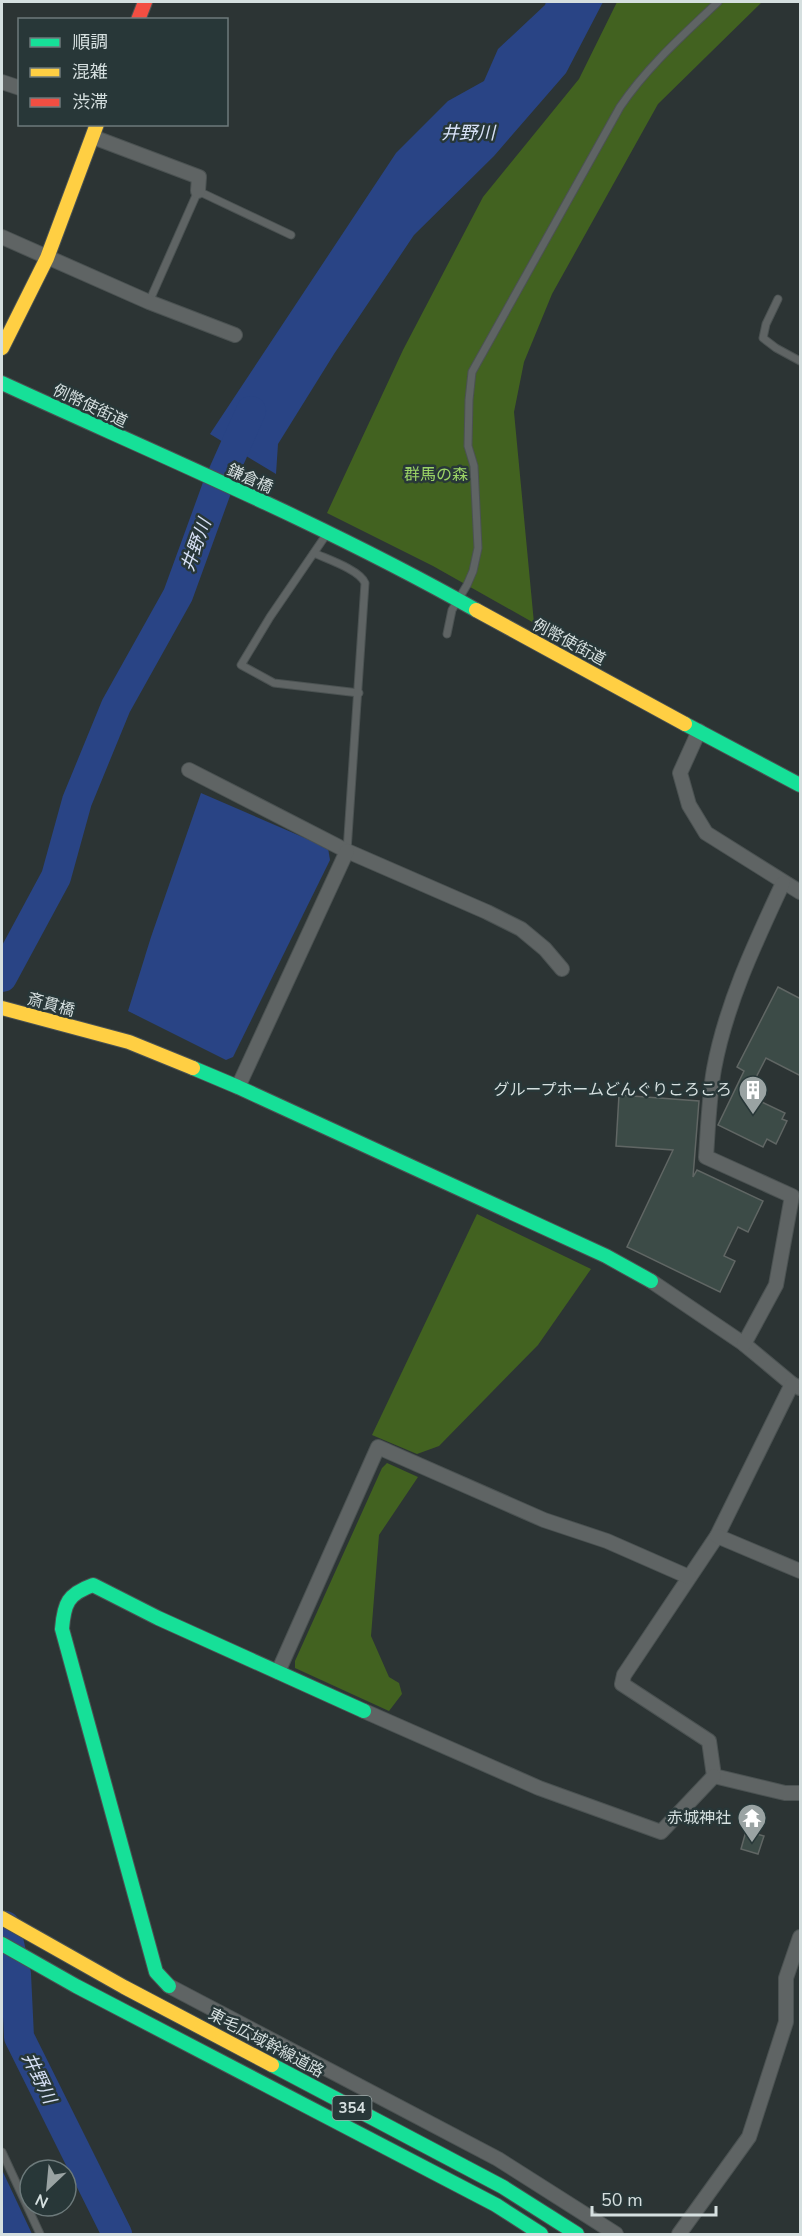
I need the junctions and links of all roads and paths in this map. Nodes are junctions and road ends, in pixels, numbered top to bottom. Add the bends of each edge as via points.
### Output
1 (145, 2) edge
2 (718, 2) edge
3 (139, 18) edge
4 (2, 82) edge
5 (18, 87) edge
6 (95, 131) edge
7 (198, 191) junction
8 (291, 236) dead end
9 (2, 237) edge
10 (47, 258) junction
11 (777, 299) dead end
12 (149, 302) junction
13 (235, 335) dead end
14 (2, 348) edge
15 (801, 362) edge
16 (2, 383) edge
17 (165, 459) joint
18 (324, 534) junction
19 (314, 553) junction
20 (458, 600) junction
21 (447, 634) dead end
22 (359, 693) junction
23 (699, 731) junction
24 (189, 770) dead end
25 (801, 785) edge
26 (347, 851) junction
27 (783, 883) junction
28 (801, 892) edge
29 (562, 969) dead end
30 (2, 1008) edge
31 (238, 1087) junction
32 (651, 1281) joint
33 (744, 1344) junction
34 (796, 1386) edge
35 (717, 1536) junction
36 (801, 1571) edge
37 (689, 1577) junction
38 (278, 1672) junction
39 (363, 1711) joint
40 (714, 1776) junction
41 (801, 1793) edge
42 (2, 1918) edge
43 (800, 1941) edge
44 (2, 1944) edge
45 (170, 1986) joint
46 (2, 2152) edge
47 (40, 2235) edge
48 (541, 2235) edge
49 (577, 2235) edge
50 (616, 2235) edge
51 (679, 2235) edge

1 - 3 main road
2 - 20 lane via 641,77 620,107 472,372 468,446 474,466 478,548 470,578
4 - 5 street
6 - 7 street via 199,177
6 - 10 main road
7 - 8 lane
7 - 12 lane
9 - 10 street
10 - 12 street
10 - 14 main road
11 - 15 lane via 763,338
12 - 13 street
16 - 17 main road, 例幣使街道
17 - 18 main road, 鎌倉橋
18 - 19 lane
18 - 20 main road, 例幣使街道 via 410,573
19 - 22 lane via 363,577 365,583
19 - 22 lane via 241,665 274,683
20 - 21 lane
20 - 23 main road, 例幣使街道
22 - 26 lane
23 - 25 main road, 例幣使街道
23 - 27 street via 680,773 689,805 706,833
24 - 26 street
26 - 29 street via 522,929
26 - 31 street
27 - 28 street
27 - 33 street via 731,1005 714,1069 706,1157 792,1196 776,1285
30 - 31 main road, 斎貫橋 via 129,1042
31 - 32 main road, 斎貫橋 via 596,1251
32 - 33 street
33 - 34 street
34 - 35 street
35 - 36 street
35 - 37 street
37 - 38 street via 606,1541 544,1520 378,1447
37 - 40 street via 624,1674 622,1684 709,1741
38 - 39 main road
38 - 45 main road via 93,1585 68,1598 64,1608 62,1629 156,1972
39 - 40 street via 539,1788 662,1832
40 - 41 street via 785,1793
42 - 49 main road, 東毛広域幹線道路 / 354 via 503,2187
43 - 51 street via 786,1978 786,2022 749,2137
44 - 48 main road, 354 via 496,2205
45 - 50 street via 498,2159
46 - 47 lane

